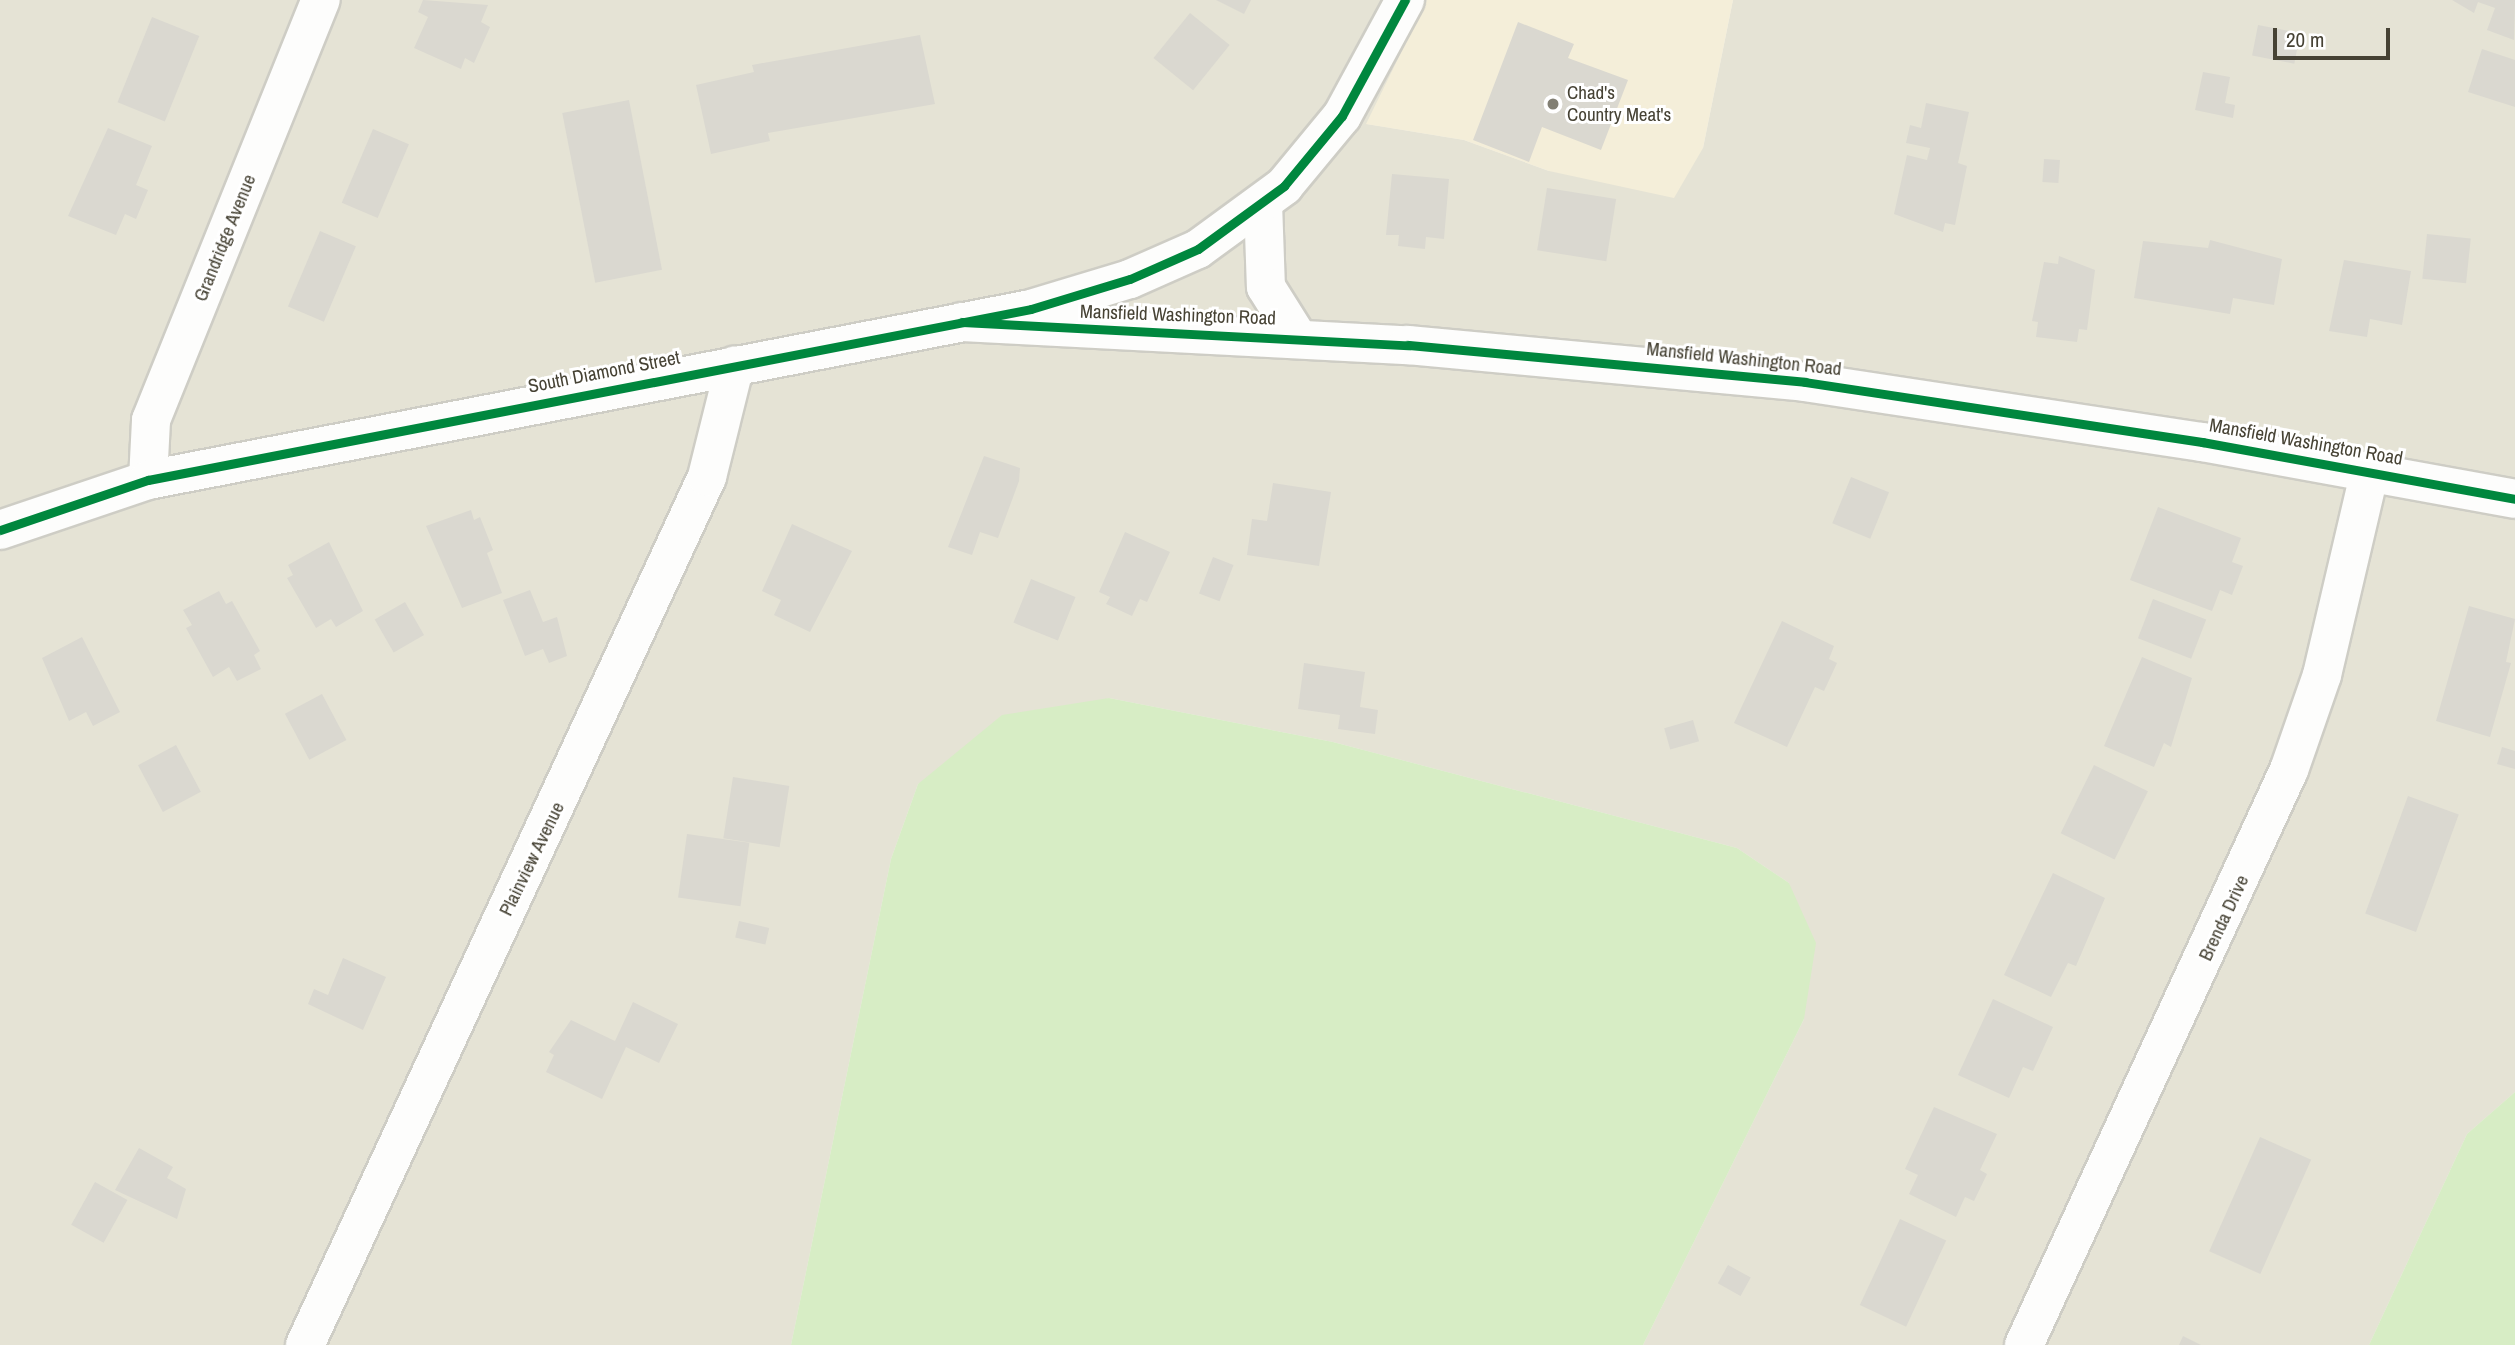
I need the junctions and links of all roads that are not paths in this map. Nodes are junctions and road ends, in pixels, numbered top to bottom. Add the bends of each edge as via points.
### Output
1 (321, 0) edge
2 (1405, 0) edge
3 (1263, 203) junction
4 (962, 322) junction
5 (1298, 338) junction
6 (735, 365) junction
7 (2370, 471) junction
8 (148, 480) junction
9 (2515, 499) edge
10 (0, 530) edge
11 (305, 1345) edge
12 (2024, 1345) edge

1 - 8 street, Grandridge Avenue via 151,420
2 - 3 street, South Diamond Street via 1342,116
3 - 4 street, South Diamond Street via 1211,240 1090,292
3 - 5 street via 1266,287
4 - 5 street, Mansfield Washington Road
4 - 6 street, South Diamond Street
5 - 7 street, Mansfield Washington Road via 1805,382
6 - 8 street, South Diamond Street
6 - 11 street, Plainview Avenue via 708,477
7 - 9 street, Mansfield Washington Road
7 - 12 street, Brenda Drive via 2322,676 2289,770
8 - 10 street, South Diamond Street

